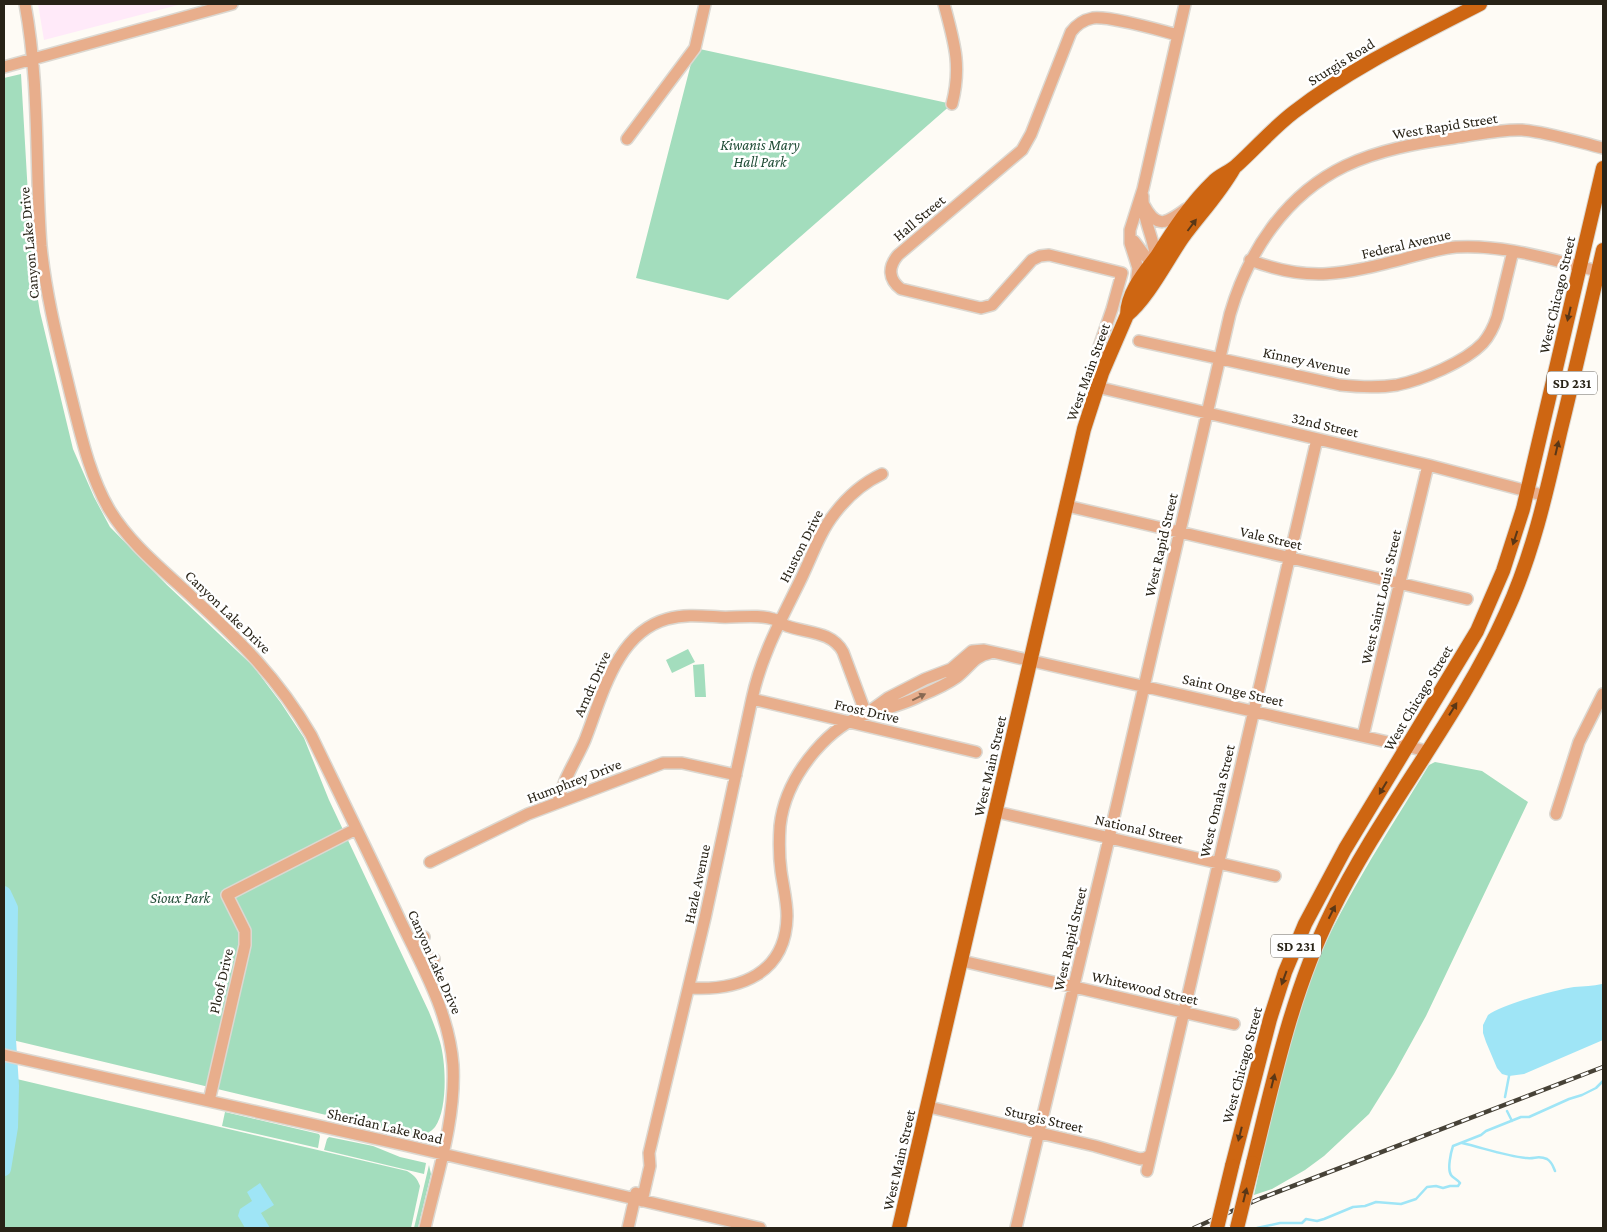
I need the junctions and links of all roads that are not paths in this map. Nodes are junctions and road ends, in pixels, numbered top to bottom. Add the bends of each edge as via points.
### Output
1 (25, 4) edge
2 (232, 4) edge
3 (705, 4) edge
4 (944, 4) edge
5 (1185, 4) edge
6 (1480, 4) edge
7 (1178, 35) junction
8 (33, 60) junction
9 (4, 67) edge
10 (952, 104) dead end
11 (627, 139) dead end
12 (1603, 148) edge
13 (1234, 168) junction
14 (1603, 168) edge
15 (1143, 190) junction
16 (1143, 202) junction
17 (1193, 203) junction
18 (1595, 204) junction
19 (1130, 230) junction
20 (1603, 250) edge
21 (1513, 251) junction
22 (1172, 253) junction
23 (1156, 257) junction
24 (1250, 260) junction
25 (1580, 267) junction
26 (1598, 271) junction
27 (1133, 293) junction
28 (1112, 309) junction
29 (1130, 312) junction
30 (1139, 341) dead end
31 (1581, 344) junction
32 (1108, 357) junction
33 (1220, 358) junction
34 (1097, 387) junction
35 (1207, 413) junction
36 (1546, 413) junction
37 (1317, 439) junction
38 (1428, 465) junction
39 (882, 474) dead end
40 (1528, 491) junction
41 (1546, 496) junction
42 (1068, 506) junction
43 (1179, 532) junction
44 (1289, 557) junction
45 (1523, 571) junction
46 (1399, 583) junction
47 (1467, 599) dead end
48 (780, 622) junction
49 (1481, 624) junction
50 (1032, 660) junction
51 (1144, 685) junction
52 (1603, 694) edge
53 (752, 699) junction
54 (1254, 710) junction
55 (866, 714) junction
56 (850, 722) junction
57 (1363, 736) junction
58 (1408, 746) junction
59 (1427, 751) junction
60 (976, 752) dead end
61 (736, 775) junction
62 (558, 802) junction
63 (997, 812) junction
64 (1556, 814) dead end
65 (356, 829) junction
66 (1109, 838) junction
67 (430, 862) dead end
68 (1218, 863) junction
69 (1358, 864) junction
70 (1276, 876) dead end
71 (424, 937) dead end
72 (411, 942) junction
73 (434, 959) dead end
74 (962, 961) junction
75 (422, 964) junction
76 (1074, 987) junction
77 (689, 988) junction
78 (1183, 1012) junction
79 (1234, 1024) dead end
80 (4, 1055) edge
81 (209, 1102) junction
82 (928, 1107) junction
83 (1038, 1133) junction
84 (442, 1154) junction
85 (1151, 1154) junction
86 (1147, 1171) dead end
87 (638, 1200) junction
88 (425, 1228) edge
89 (628, 1228) edge
90 (760, 1228) edge
91 (900, 1228) edge
92 (1016, 1228) edge
93 (1217, 1228) edge
94 (1237, 1228) edge

1 - 8 street, Canyon Lake Drive
2 - 8 street
3 - 11 street via 695,48
4 - 10 street via 958,65
5 - 7 street, West Main Street
6 - 13 main road, Sturgis Road via 1378,56 1332,85 1273,129
7 - 15 street, West Main Street
7 - 28 street, Hall Street via 1100,18 1085,20 1076,26 1067,40 1022,150 898,255 891,266 891,277 901,289 985,308 996,301 1035,258 1049,255 1122,272
8 - 9 street
8 - 65 street, Canyon Lake Drive via 46,288 82,438 97,484 116,520 136,545 243,645 280,688 311,735
12 - 24 street, West Rapid Street via 1520,130 1420,143 1375,155 1338,170 1306,192 1276,222
13 - 17 main road, Sturgis Road via 1216,179
22 -> 13 main road, Sturgis Road via 1224,186
14 - 18 main road, West Chicago Street / SD 231
15 - 16 street, West Main Street
15 - 19 street, West Main Street
16 - 17 street via 1153,218 1163,222 1174,218
16 - 23 street, West Main Street via 1145,222
17 - 23 main road, Sturgis Road
18 - 25 main road, West Chicago Street / SD 231
18 - 26 main road via 1597,218 1589,256
19 - 23 street via 1140,251 1146,257
19 - 27 street, West Main Street via 1130,243 1138,268
20 - 26 main road, SD 231
21 - 24 street, Federal Avenue via 1477,246 1452,248 1330,275 1292,272
21 - 25 street, Federal Avenue
21 - 33 street, Kinney Avenue via 1489,336 1466,356 1423,377 1391,386 1351,386
22 - 23 street
22 - 29 main road, Sturgis Road
23 - 27 main road, Sturgis Road
23 - 29 street, West Main Street via 1155,267
24 - 33 street, West Rapid Street via 1234,299
25 - 26 street, Federal Avenue
25 - 31 main road via 1590,276 1582,313
25 -> 36 main road, West Chicago Street / SD 231
26 - 31 main road, SD 231
27 - 29 main road, West Main Street via 1127,305
28 - 29 street
28 - 32 street, Hall Street via 1098,351
29 - 32 main road, West Main Street
30 - 33 street, Kinney Avenue
41 -> 31 main road, SD 231
32 - 34 main road, West Main Street
33 - 35 street, West Rapid Street
34 - 35 street, 32nd Street
34 - 42 main road, West Main Street via 1084,429
35 - 37 street, 32nd Street
35 - 43 street, West Rapid Street
36 - 40 main road, West Chicago Street / SD 231
36 - 41 main road via 1545,446 1536,480 1538,488
37 - 38 street, 32nd Street
37 - 44 street, West Omaha Street
38 - 40 street, 32nd Street
38 - 46 street, West Saint Louis Street
39 - 48 street, Huston Drive via 860,486 833,514
40 - 41 street, 32nd Street
40 - 45 main road via 1536,502 1536,509
40 -> 49 main road, West Chicago Street / SD 231 via 1503,572
41 - 45 main road, SD 231
42 - 43 street, Vale Street
42 - 50 main road, West Main Street
43 - 44 street, Vale Street
43 - 51 street, West Rapid Street
44 - 46 street, Vale Street
44 - 54 street, West Omaha Street
59 -> 45 main road, SD 231 via 1489,647
46 - 47 street, Vale Street
46 - 57 street, West Saint Louis Street
48 - 53 street, Hazle Avenue via 761,664
48 - 55 street, Arndt Drive via 835,641 843,652
48 - 62 street, Arndt Drive via 763,617 683,616 660,621 642,632 616,664 582,747 566,776
49 - 58 main road, West Chicago Street / SD 231
49 - 59 main road via 1465,663 1428,727
50 - 51 street, Saint Onge Street
50 - 55 street, Saint Onge Street via 988,653 977,657 955,679 906,704
50 - 63 main road, West Main Street
51 - 54 street, Saint Onge Street
51 - 66 street, West Rapid Street
52 - 64 street via 1579,742
53 - 56 street, Frost Drive
53 - 61 street, Hazle Avenue
54 - 57 street, Saint Onge Street
54 - 68 street, West Omaha Street
55 - 56 street
56 - 60 street, Frost Drive
56 - 77 street via 815,751 795,781 786,802 779,850 786,925 774,960 761,973 740,982
57 - 58 street, Saint Onge Street
58 - 59 street, Saint Onge Street
58 - 69 main road via 1409,765 1373,826
58 -> 93 main road, West Chicago Street / SD 231, bridge via 1341,856 1305,924 1270,1019
59 - 69 main road, SD 231
61 - 62 street, Humphrey Drive via 682,762 667,762
61 - 77 street, Hazle Avenue
62 - 67 street, Humphrey Drive
63 - 66 street, National Street
63 - 74 main road, West Main Street
65 - 72 street, Canyon Lake Drive
65 - 81 street, Ploof Drive via 227,895 245,931 245,945
66 - 68 street, National Street
66 - 76 street, West Rapid Street
68 - 70 street, National Street
68 - 78 street, West Omaha Street
94 -> 69 main road, SD 231, bridge via 1302,980 1332,912
71 - 72 street
72 - 75 street, Canyon Lake Drive
73 - 75 street
74 - 76 street, Whitewood Street
74 - 82 main road, West Main Street
75 - 84 street, Canyon Lake Drive via 443,1014 452,1053 452,1098
76 - 78 street, Whitewood Street
76 - 83 street, West Rapid Street
77 - 87 street, Hazle Avenue via 649,1154 643,1164
78 - 79 street, Whitewood Street
78 - 85 street, West Omaha Street
80 - 81 street, Sheridan Lake Road
81 - 84 street, Sheridan Lake Road
82 - 83 street, Sturgis Street
82 - 91 main road, West Main Street
83 - 85 street, Sturgis Street via 1140,1159
83 - 92 street, West Rapid Street
84 - 87 street, Sheridan Lake Road
84 - 88 street, Canyon Lake Drive
85 - 86 street, West Omaha Street
87 - 89 street, Hazle Avenue
87 - 90 street, Sheridan Lake Road

